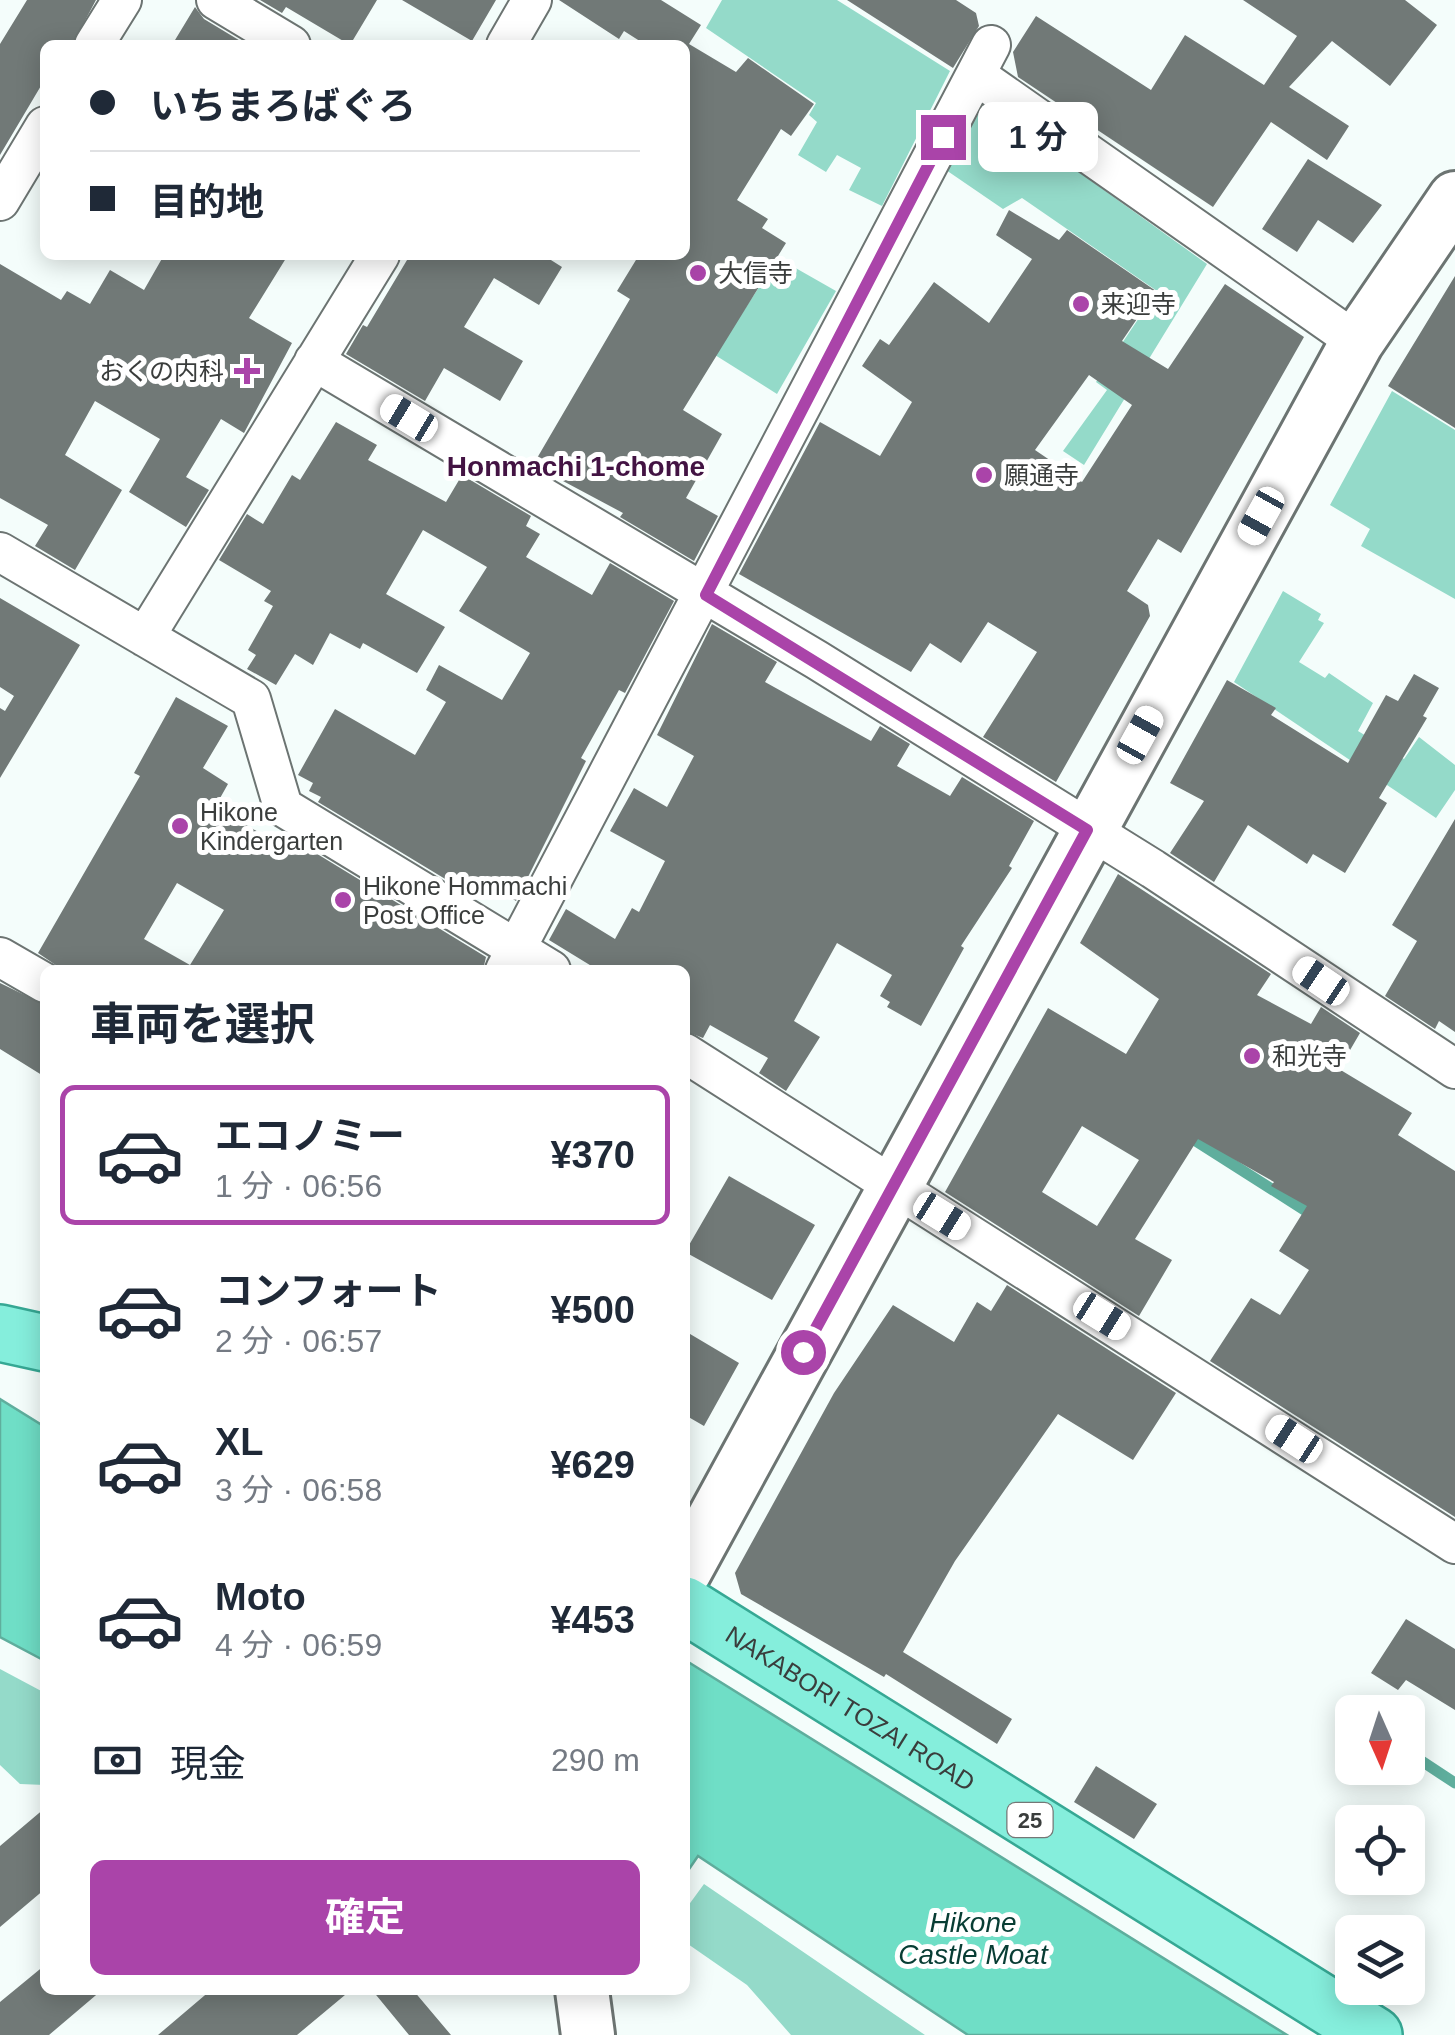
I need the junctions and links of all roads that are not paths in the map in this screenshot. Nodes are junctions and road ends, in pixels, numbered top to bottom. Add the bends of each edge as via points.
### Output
1 (122, 0) edge
2 (216, 0) edge
3 (532, 0) edge
4 (97, 40) edge
5 (283, 40) edge
6 (509, 40) edge
7 (40, 134) edge
8 (1455, 198) edge
9 (0, 201) edge
10 (377, 260) edge
11 (1357, 342) junction
12 (314, 362) junction
13 (0, 552) edge
14 (706, 595) junction
15 (145, 637) junction
16 (1087, 830) junction
17 (0, 957) edge
18 (511, 959) edge
19 (40, 980) edge
20 (690, 1056) edge
21 (1455, 1069) edge
22 (892, 1186) junction
23 (0, 1333) edge
24 (40, 1342) edge
25 (1455, 1544) edge
26 (690, 1562) edge
27 (690, 1608) edge
28 (583, 1995) edge
29 (588, 2035) edge
30 (1374, 2035) edge

1 - 4 street
2 - 5 street
3 - 6 street
7 - 9 street
8 - 11 street
10 - 12 street
11 - 14 street via 984,60
11 - 16 street
12 - 14 street
12 - 15 street
13 - 15 street
14 - 16 street
14 - 18 street
15 - 18 street via 251,699 282,807
16 - 21 street
16 - 22 street
17 - 19 street
20 - 22 street
22 - 25 street
22 - 26 street
23 - 24 main road
27 - 30 main road, NAKABORI TOZAI ROAD / 25
28 - 29 street

